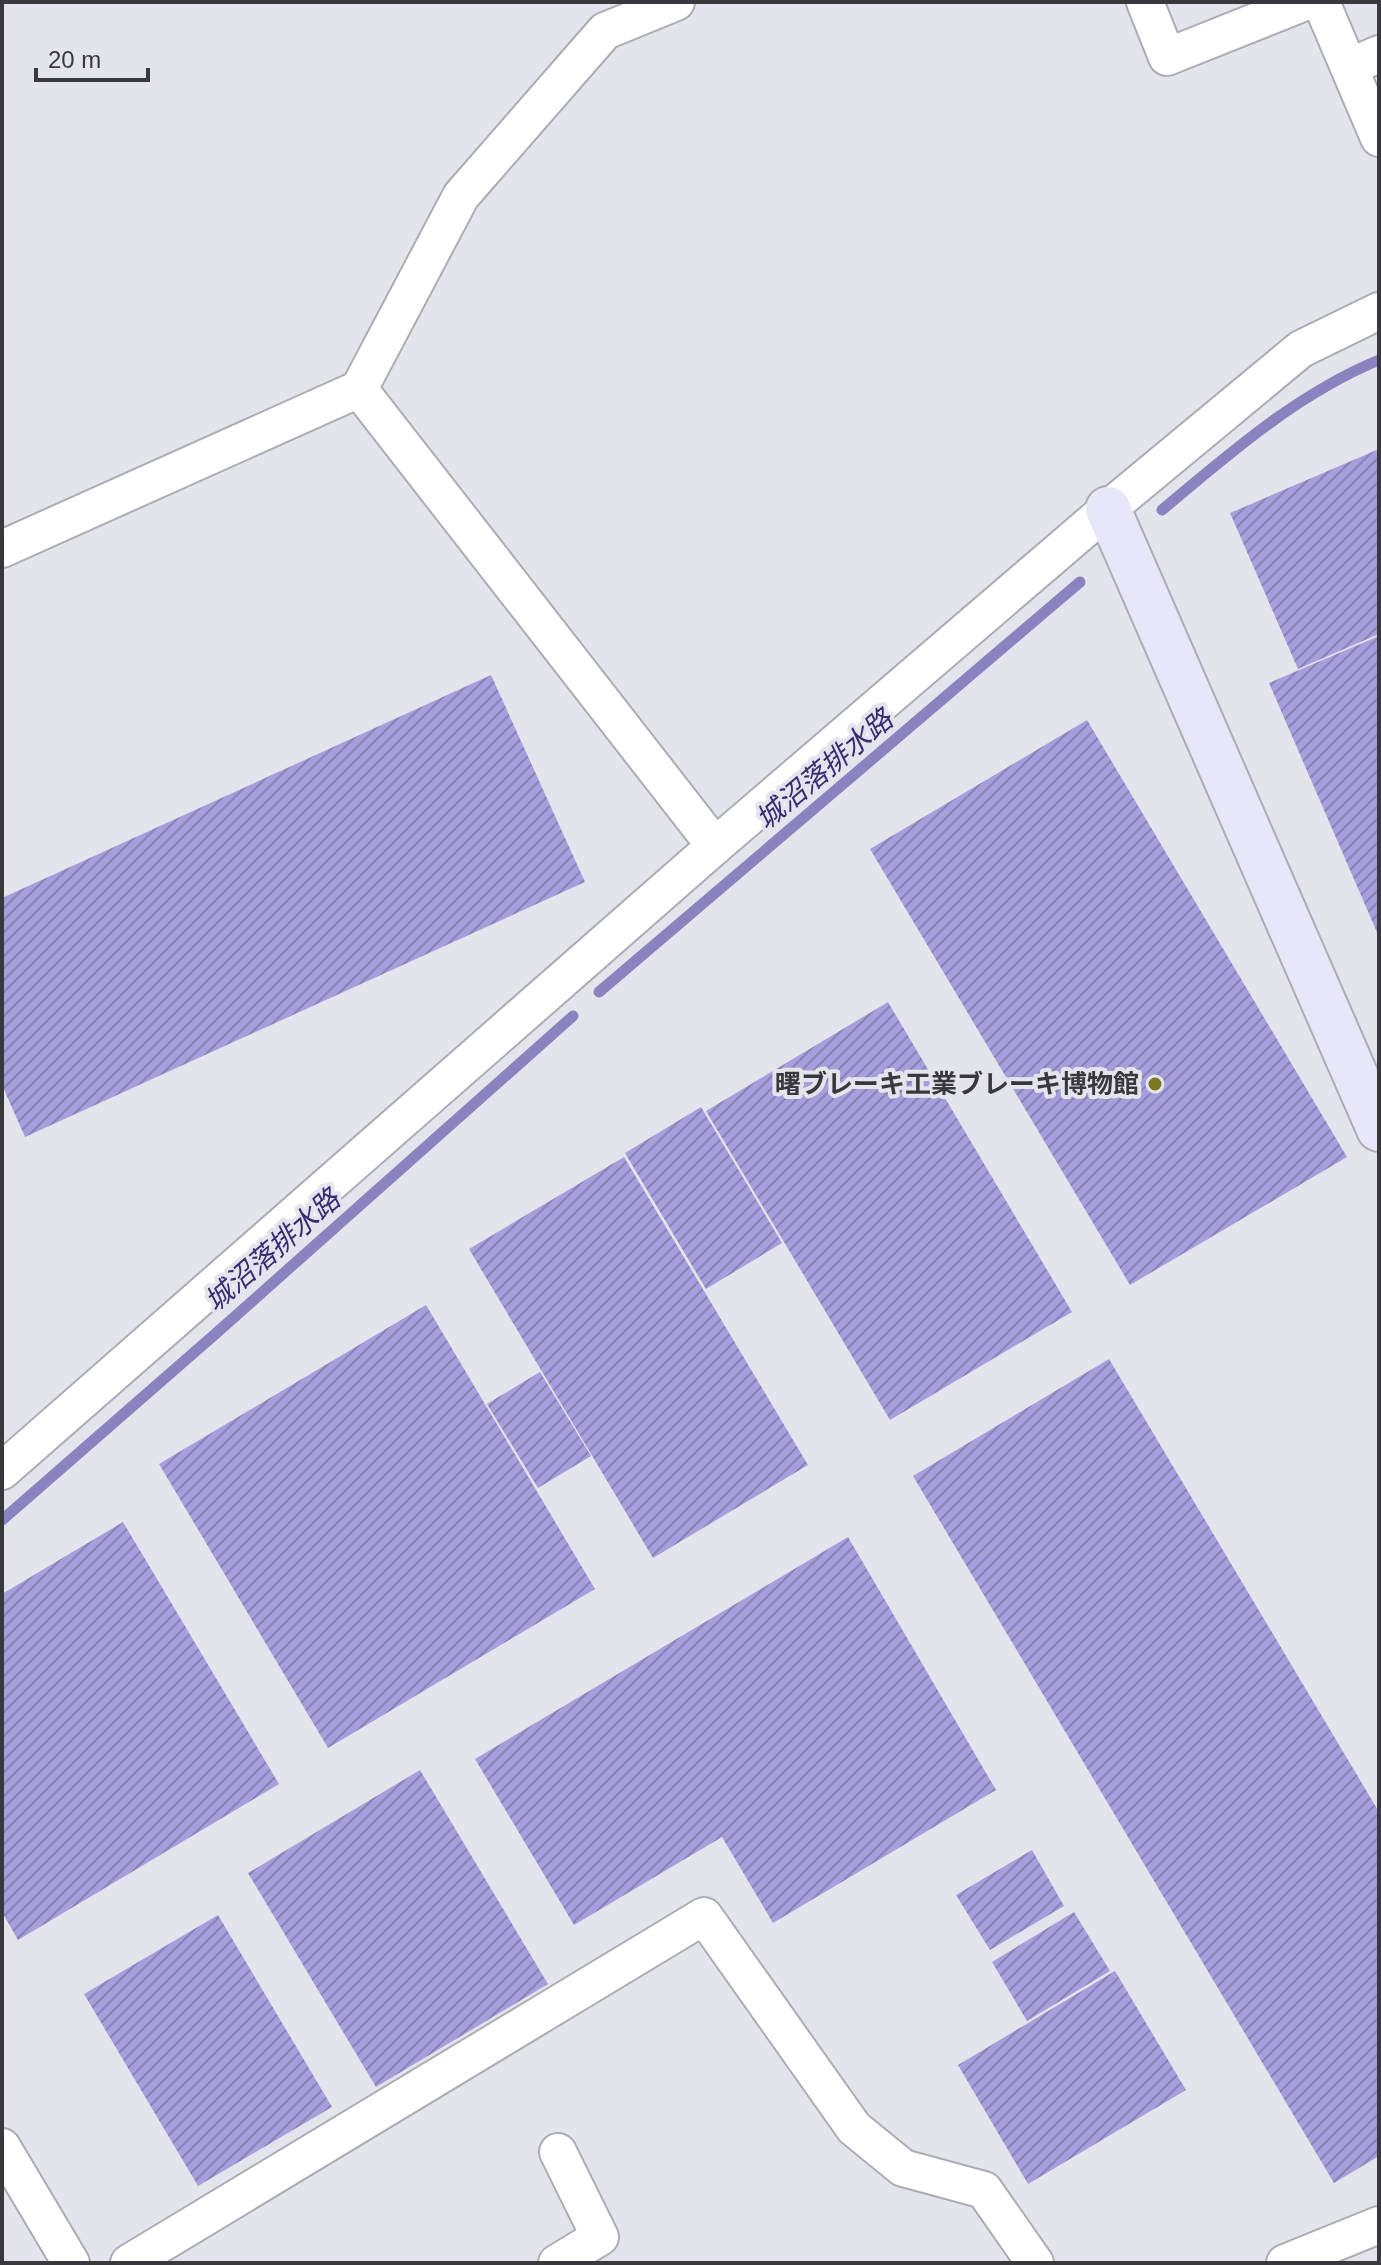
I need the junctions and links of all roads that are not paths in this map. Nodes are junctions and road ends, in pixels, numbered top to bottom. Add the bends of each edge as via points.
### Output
1 (676, 2) edge
2 (1145, 2) edge
3 (1305, 2) edge
4 (1321, 2) edge
5 (1364, 60) edge
6 (1379, 138) edge
7 (1379, 311) edge
8 (359, 389) junction
9 (1108, 509) junction
10 (2, 549) edge
11 (715, 846) junction
12 (1379, 1129) edge
13 (2, 1471) edge
14 (2, 2147) edge
15 (558, 2152) dead end
16 (1379, 2225) edge
17 (604, 2250) edge
18 (71, 2263) edge
19 (129, 2263) edge
20 (557, 2263) edge
21 (1035, 2263) edge
22 (1285, 2263) edge

1 - 8 street via 605,31 461,196
2 - 3 street via 1167,57
4 - 5 street
5 - 6 street
7 - 9 street via 1301,349
8 - 10 street
8 - 11 street
9 - 11 street
9 - 12 street
11 - 13 street
14 - 18 street
15 - 17 street
16 - 22 street
17 - 20 street
19 - 21 street via 704,1916 854,2128 903,2168 984,2190

